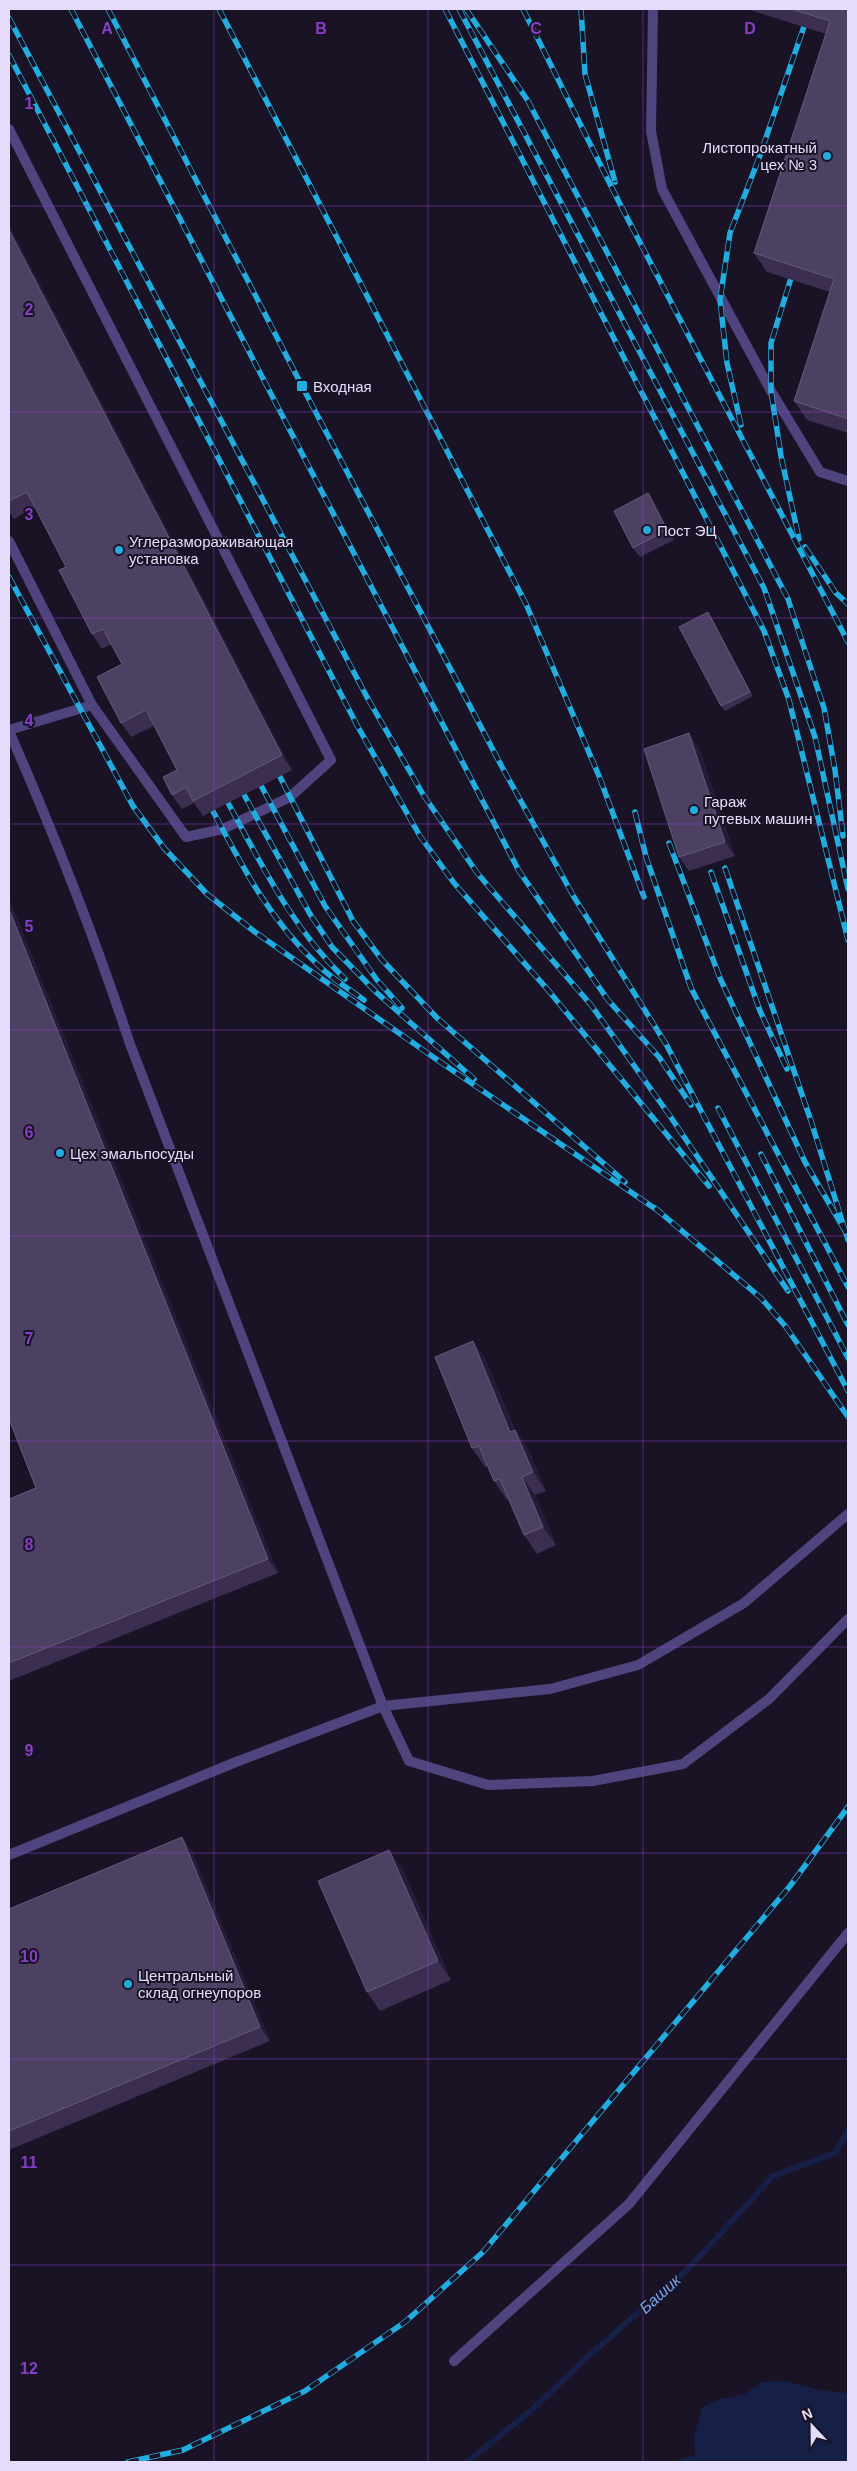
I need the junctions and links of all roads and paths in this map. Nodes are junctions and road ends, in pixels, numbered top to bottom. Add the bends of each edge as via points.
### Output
1 (653, 9) edge
2 (9, 129) edge
3 (848, 481) edge
4 (9, 541) edge
5 (92, 705) junction
6 (9, 731) edge
7 (848, 1514) edge
8 (848, 1620) edge
9 (383, 1706) junction
10 (9, 1855) edge
11 (848, 1933) edge
12 (454, 2361) dead end

1 - 3 lane via 651,131 662,189 771,391 820,472
2 - 5 lane via 331,760 290,797 223,829 186,837
4 - 5 lane
5 - 6 lane
6 - 9 lane via 49,821 99,950 130,1044
7 - 9 lane via 744,1603 638,1665 550,1690
8 - 9 lane via 769,1699 683,1764 593,1780 488,1786 409,1761
9 - 10 lane
11 - 12 lane via 629,2204

